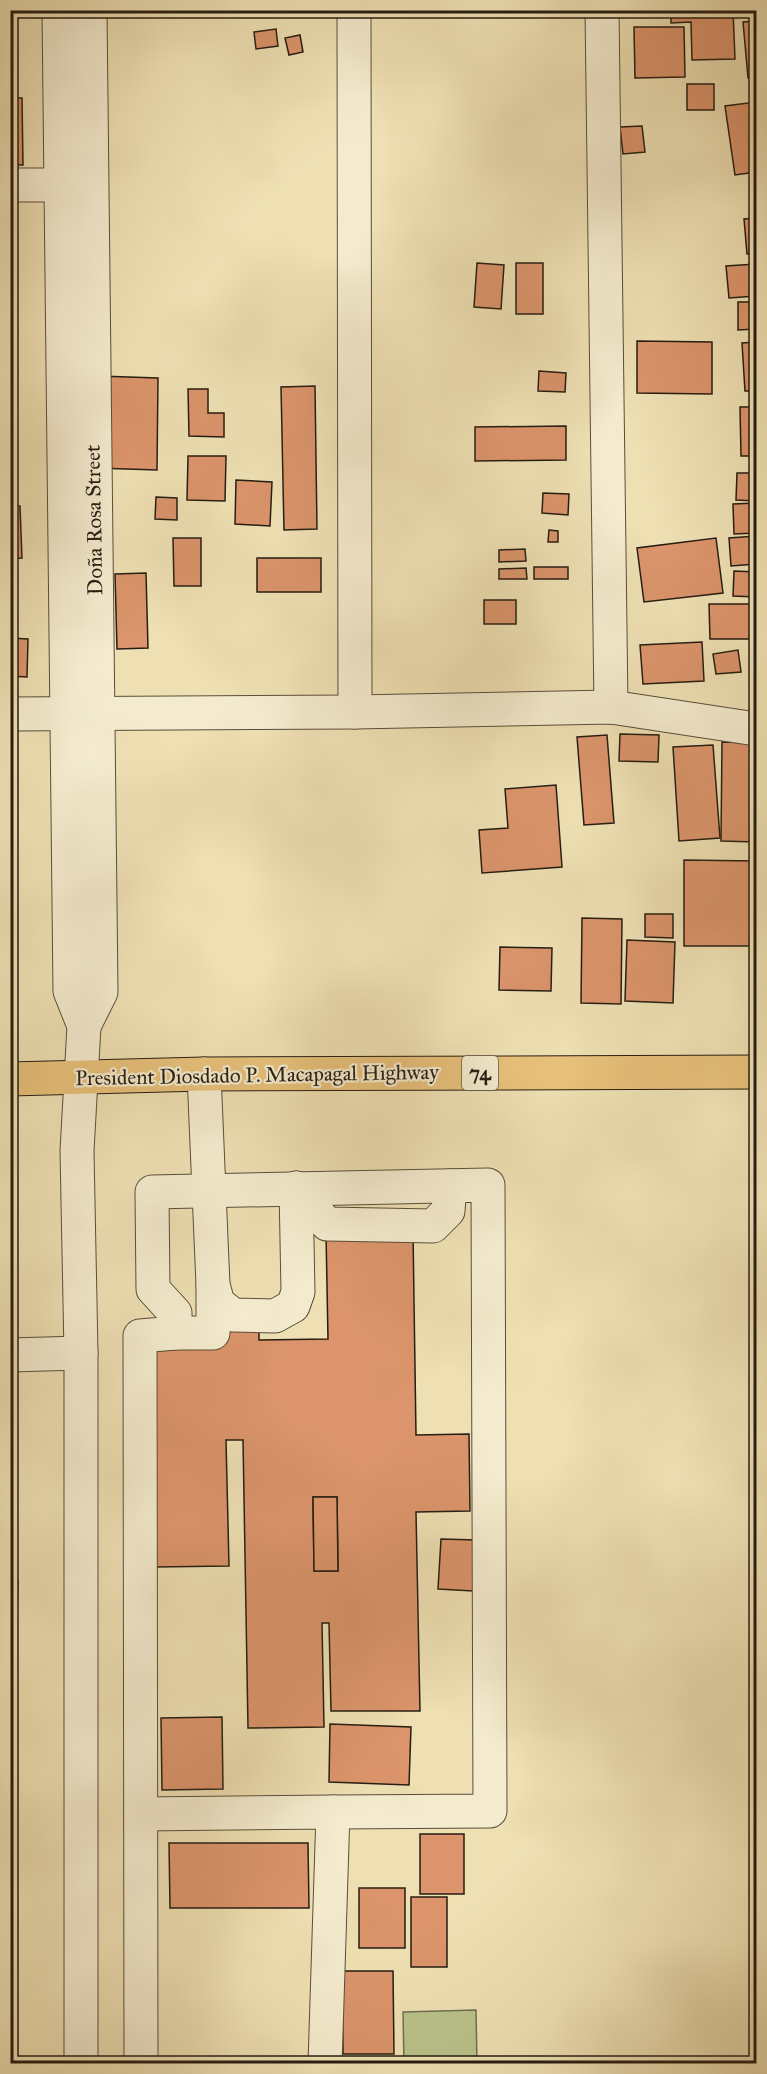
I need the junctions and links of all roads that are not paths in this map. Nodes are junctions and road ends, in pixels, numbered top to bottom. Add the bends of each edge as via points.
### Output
1 (59, 10) edge
2 (90, 10) edge
3 (354, 10) edge
4 (602, 10) edge
5 (10, 185) edge
6 (76, 185) junction
7 (611, 707) junction
8 (355, 712) junction
9 (10, 714) edge
10 (81, 714) junction
11 (756, 729) edge
12 (756, 1072) edge
13 (204, 1074) junction
14 (82, 1076) junction
15 (10, 1079) edge
16 (296, 1188) junction
17 (209, 1190) junction
18 (213, 1285) junction
19 (175, 1333) junction
20 (81, 1353) junction
21 (10, 1355) edge
22 (333, 1812) junction
23 (141, 1814) junction
24 (81, 2064) edge
25 (141, 2064) edge
26 (325, 2064) edge

1 - 6 street, Doña Rosa Street
2 - 6 street, Doña Rosa Street
3 - 8 street
4 - 7 street
5 - 6 street
6 - 10 street, Doña Rosa Street
7 - 8 street
7 - 11 street
8 - 10 street
9 - 10 street
10 - 14 street, Doña Rosa Street via 101,992 84,1026
12 - 13 highway, President Diosdado P. Macapagal Highway / 74
13 - 14 highway, President Diosdado P. Macapagal Highway / 74
13 - 17 street
14 - 15 highway, President Diosdado P. Macapagal Highway / 74
14 - 20 street, Doña Rosa Street via 77,1151
16 - 17 street
16 - 18 street via 298,1292 293,1306 275,1317 233,1315 218,1303
16 - 22 street via 488,1185 490,1811
17 - 18 street
17 - 19 street via 152,1192 153,1289 175,1313
18 - 19 street via 213,1333
19 - 23 street via 140,1336
20 - 21 street
20 - 24 street, Doña Rosa Street
22 - 23 street
22 - 26 street
23 - 25 street

